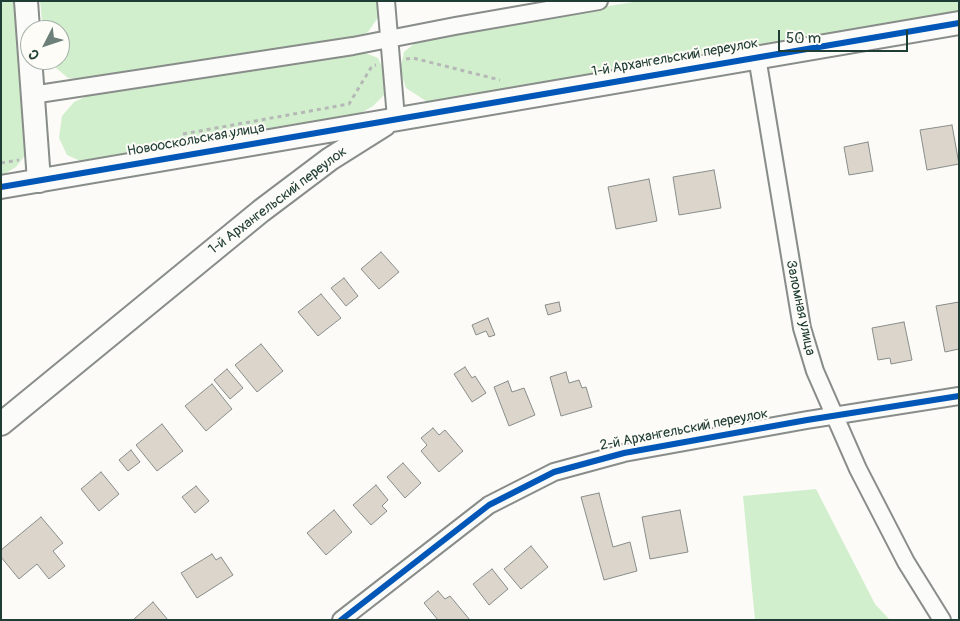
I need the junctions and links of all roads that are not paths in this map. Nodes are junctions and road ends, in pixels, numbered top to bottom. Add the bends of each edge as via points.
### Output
1 (26, 1) edge
2 (386, 1) edge
3 (599, 1) edge
4 (959, 23) edge
5 (389, 40) junction
6 (758, 57) junction
7 (32, 95) junction
8 (396, 118) junction
9 (39, 180) junction
10 (1, 187) edge
11 (959, 396) edge
12 (834, 415) junction
13 (1, 424) edge
14 (341, 620) edge
15 (942, 620) edge

1 - 7 street
2 - 5 street
3 - 5 street
4 - 6 street, 1-й Архангельский переулок
5 - 7 street
5 - 8 street
6 - 8 street, 1-й Архангельский переулок
6 - 12 street, Заломная улица via 802,328 815,371
7 - 9 street
8 - 9 street, Новооскольская улица
8 - 13 street, 1-й Архангельский переулок via 330,159 261,211
9 - 10 street, Новооскольская улица
11 - 12 street, 2-й Архангельский переулок
12 - 14 street, 2-й Архангельский переулок via 624,453 554,472 490,505
12 - 15 street, Заломная улица via 902,554

